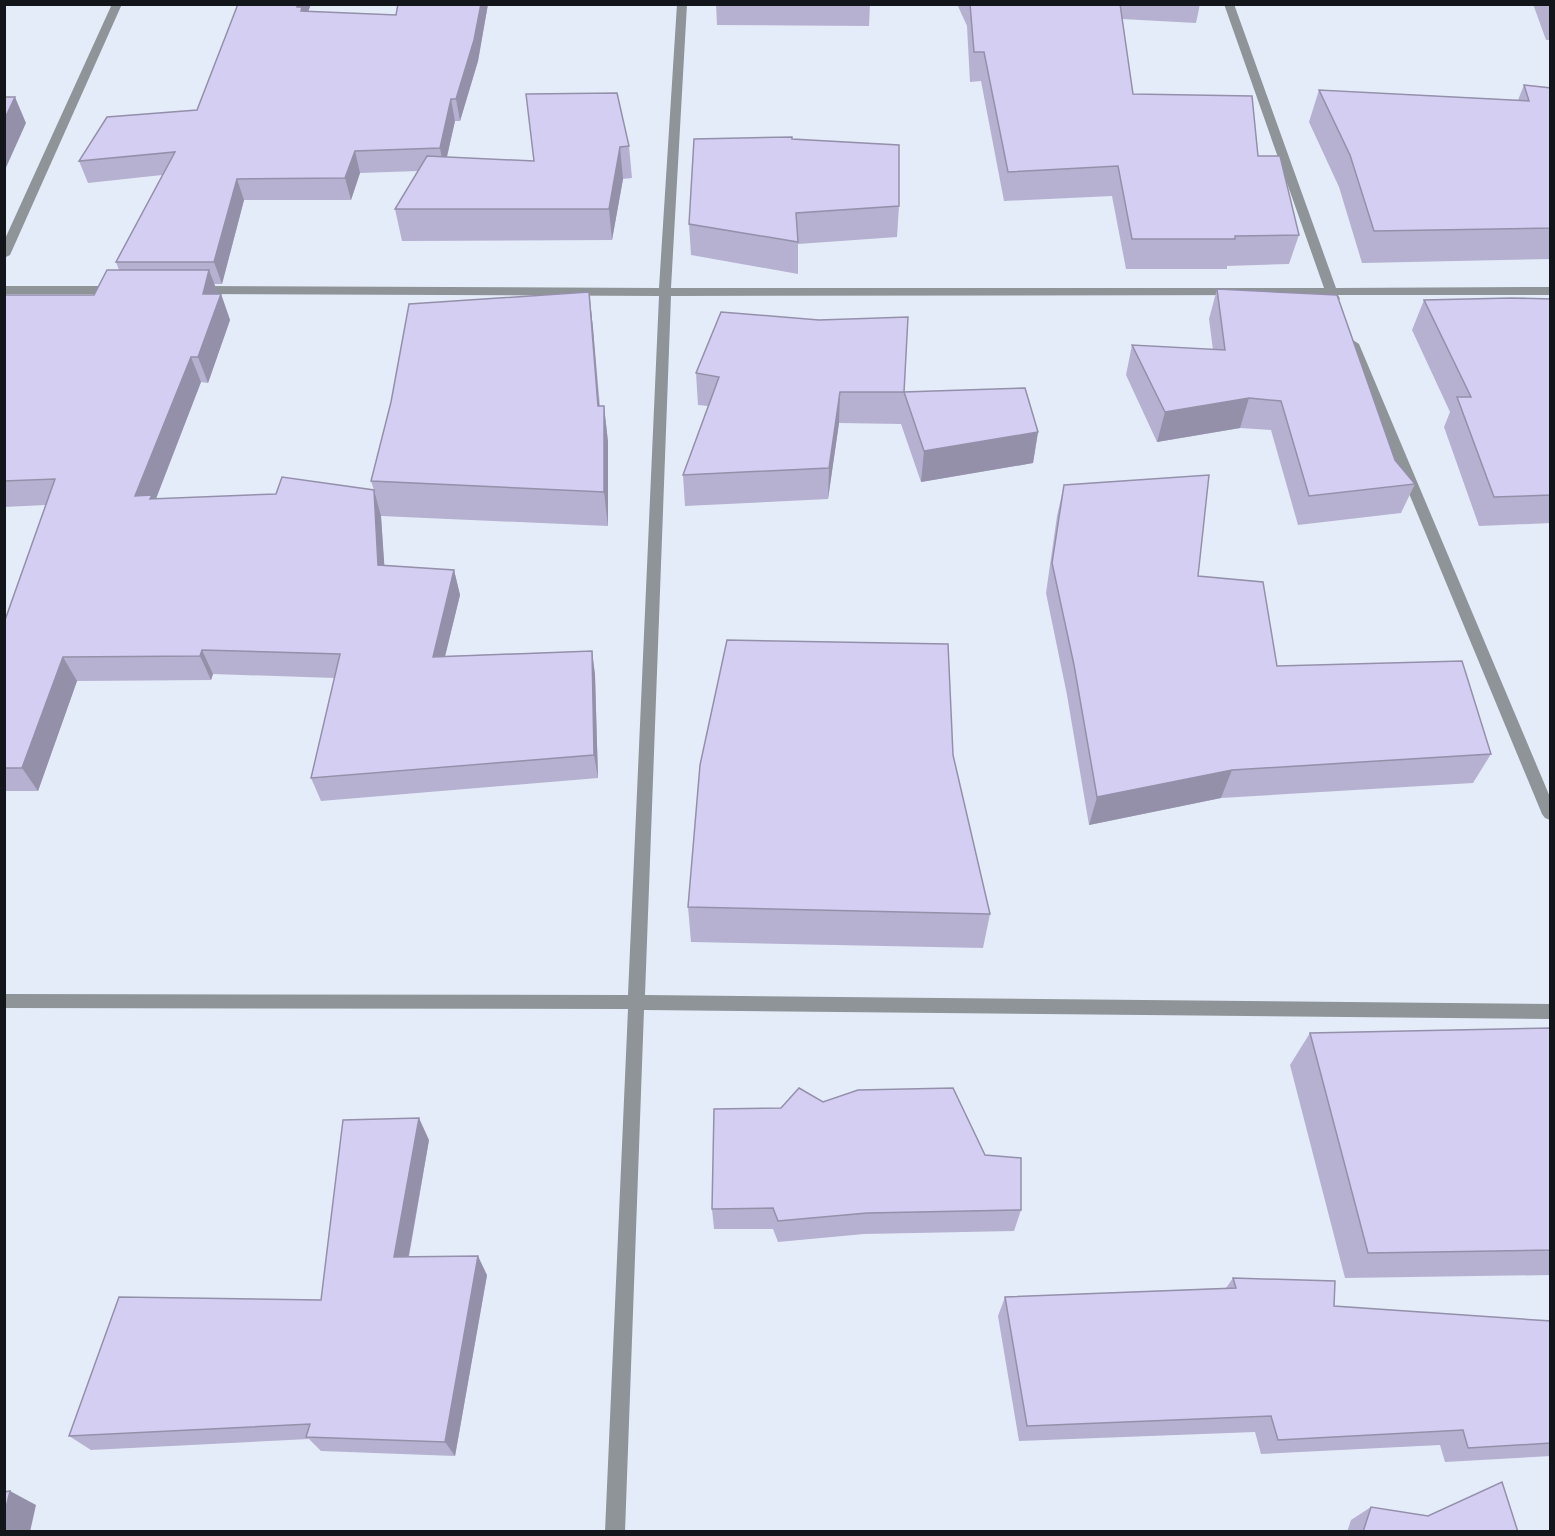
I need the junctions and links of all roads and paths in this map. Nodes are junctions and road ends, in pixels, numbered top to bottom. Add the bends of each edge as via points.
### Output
1 (117, 4) edge
2 (682, 4) edge
3 (1229, 4) edge
4 (4, 255) edge
5 (4, 290) edge
6 (131, 290) edge
7 (188, 290) edge
8 (1331, 291) junction
9 (1551, 291) edge
10 (665, 292) junction
11 (1340, 313) edge
12 (1349, 335) edge
13 (1551, 814) edge
14 (4, 1001) edge
15 (636, 1002) junction
16 (1551, 1012) edge
17 (615, 1532) edge

1 - 4 street
2 - 10 street
3 - 8 street
5 - 6 street
7 - 10 street
8 - 9 street
8 - 10 street
8 - 11 street
10 - 15 street
12 - 13 street
14 - 15 street
15 - 16 street
15 - 17 street

